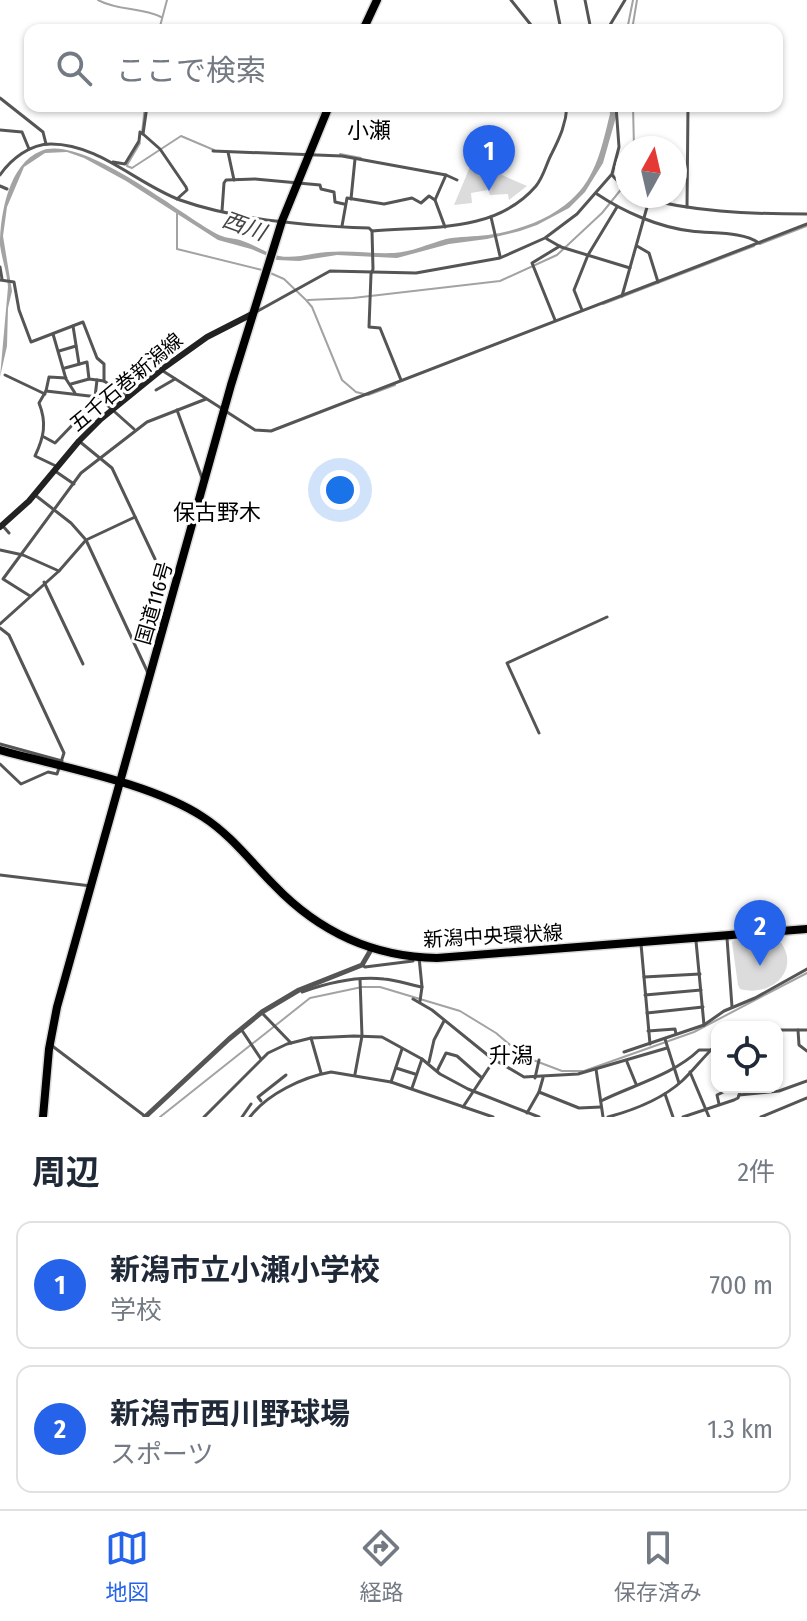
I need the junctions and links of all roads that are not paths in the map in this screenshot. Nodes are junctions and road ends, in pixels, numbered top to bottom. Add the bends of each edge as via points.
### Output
1 (377, 0) edge
2 (511, 0) edge
3 (555, 0) edge
4 (585, 0) edge
5 (625, 0) edge
6 (366, 24) edge
7 (530, 24) edge
8 (560, 24) edge
9 (590, 24) edge
10 (611, 24) edge
11 (0, 98) edge
12 (146, 112) edge
13 (326, 112) edge
14 (566, 112) edge
15 (616, 112) edge
16 (688, 112) edge
17 (0, 130) edge
18 (143, 134) junction
19 (46, 144) junction
20 (29, 149) junction
21 (213, 151) dead end
22 (228, 152) junction
23 (308, 155) junction
24 (356, 158) junction
25 (109, 162) junction
26 (0, 175) edge
27 (446, 175) junction
28 (612, 175) junction
29 (615, 178) edge
30 (457, 180) dead end
31 (234, 181) junction
32 (297, 183) junction
33 (0, 186) edge
34 (7, 189) dead end
35 (596, 193) junction
36 (177, 199) junction
37 (351, 199) junction
38 (435, 200) junction
39 (344, 204) junction
40 (615, 206) edge
41 (687, 207) joint
42 (616, 208) edge
43 (619, 208) edge
44 (647, 208) edge
45 (222, 211) junction
46 (807, 214) edge
47 (491, 217) junction
48 (644, 218) junction
49 (282, 221) junction
50 (807, 224) edge
51 (342, 226) junction
52 (445, 227) junction
53 (372, 231) junction
54 (545, 238) junction
55 (759, 243) junction
56 (560, 246) junction
57 (636, 246) junction
58 (588, 255) junction
59 (500, 258) junction
60 (0, 267) edge
61 (630, 268) junction
62 (373, 271) junction
63 (2, 280) edge
64 (658, 282) junction
65 (622, 296) junction
66 (582, 310) junction
67 (254, 313) junction
68 (555, 320) junction
69 (73, 326) junction
70 (53, 334) junction
71 (76, 346) junction
72 (59, 351) junction
73 (97, 358) junction
74 (87, 362) junction
75 (79, 364) junction
76 (64, 369) junction
77 (161, 370) junction
78 (5, 375) dead end
79 (66, 378) junction
80 (89, 379) junction
81 (175, 379) junction
82 (97, 380) junction
83 (401, 380) junction
84 (104, 381) junction
85 (71, 384) junction
86 (156, 390) dead end
87 (46, 393) junction
88 (76, 394) junction
89 (95, 397) junction
90 (129, 398) junction
91 (206, 399) junction
92 (104, 401) junction
93 (113, 410) junction
94 (177, 410) junction
95 (225, 410) junction
96 (135, 429) junction
97 (44, 437) junction
98 (79, 441) junction
99 (102, 459) junction
100 (56, 469) junction
101 (204, 482) junction
102 (74, 484) junction
103 (35, 495) junction
104 (55, 511) junction
105 (135, 517) junction
106 (1, 526) edge
107 (9, 533) dead end
108 (86, 540) junction
109 (0, 550) edge
110 (23, 555) junction
111 (155, 559) dead end
112 (59, 571) junction
113 (3, 579) junction
114 (44, 582) junction
115 (0, 585) edge
116 (30, 596) junction
117 (607, 617) dead end
118 (0, 626) edge
119 (83, 664) dead end
120 (149, 677) junction
121 (539, 733) dead end
122 (0, 747) edge
123 (0, 764) edge
124 (61, 764) junction
125 (120, 783) junction
126 (0, 875) edge
127 (91, 886) junction
128 (807, 929) edge
129 (727, 935) junction
130 (695, 937) junction
131 (641, 942) junction
132 (372, 948) junction
133 (416, 959) junction
134 (362, 965) junction
135 (807, 969) edge
136 (346, 972) junction
137 (701, 974) junction
138 (644, 977) junction
139 (360, 979) junction
140 (350, 981) junction
141 (422, 987) junction
142 (702, 990) junction
143 (302, 992) dead end
144 (645, 995) junction
145 (413, 999) dead end
146 (420, 1002) junction
147 (703, 1007) junction
148 (732, 1009) junction
149 (262, 1012) junction
150 (647, 1013) junction
151 (444, 1021) junction
152 (704, 1025) junction
153 (241, 1029) junction
154 (783, 1030) edge
155 (798, 1030) junction
156 (807, 1030) edge
157 (648, 1031) junction
158 (676, 1035) junction
159 (362, 1036) junction
160 (311, 1038) junction
161 (665, 1039) junction
162 (291, 1043) junction
163 (50, 1044) junction
164 (650, 1044) junction
165 (667, 1048) junction
166 (402, 1049) junction
167 (711, 1050) joint
168 (807, 1051) edge
169 (624, 1052) dead end
170 (261, 1059) junction
171 (422, 1059) junction
172 (494, 1060) junction
173 (539, 1060) dead end
174 (627, 1060) junction
175 (428, 1063) junction
176 (673, 1067) junction
177 (396, 1068) junction
178 (596, 1069) junction
179 (437, 1071) junction
180 (690, 1072) junction
181 (321, 1074) junction
182 (355, 1074) junction
183 (286, 1075) dead end
184 (416, 1075) junction
185 (482, 1078) junction
186 (535, 1078) junction
187 (543, 1078) junction
188 (807, 1081) edge
189 (391, 1082) junction
190 (679, 1083) junction
191 (636, 1084) junction
192 (412, 1088) junction
193 (783, 1090) edge
194 (474, 1091) junction
195 (539, 1092) junction
196 (665, 1093) junction
197 (721, 1093) edge
198 (740, 1093) edge
199 (807, 1098) edge
200 (601, 1101) junction
201 (262, 1102) junction
202 (251, 1104) dead end
203 (720, 1105) junction
204 (463, 1107) junction
205 (601, 1107) junction
206 (706, 1110) junction
207 (527, 1113) junction
208 (43, 1117) edge
209 (146, 1117) edge
210 (204, 1117) edge
211 (242, 1117) edge
212 (250, 1117) edge
213 (493, 1117) edge
214 (539, 1117) edge
215 (605, 1117) edge
216 (673, 1117) edge
217 (683, 1117) edge
218 (709, 1117) edge
219 (761, 1117) edge

1 - 6 main road
2 - 7 street
3 - 8 street
4 - 9 street
5 - 10 street
11 - 19 street via 43,132
12 - 18 street
13 - 23 main road, 国道116号
14 - 47 street via 562,134 536,186
15 - 28 street via 619,147
16 - 41 street
17 - 20 street via 22,132
18 - 25 street via 125,164
18 - 36 street via 186,187
19 - 20 street
19 - 25 street via 76,148
20 - 26 street
21 - 22 street
22 - 23 street
22 - 31 street
23 - 24 street
23 - 32 main road, 国道116号
24 - 27 street
24 - 37 street
25 - 36 street
27 - 30 street
27 - 38 street
28 - 29 street
28 - 35 street
31 - 32 street
31 - 45 street via 224,183
32 - 39 street via 320,185 334,192 335,202
32 - 49 main road, 国道116号
33 - 34 street
35 - 40 street
35 - 54 street
36 - 45 street
37 - 38 street via 384,204 409,198 421,203 429,196
37 - 39 street
38 - 52 street
39 - 51 street
41 - 46 street
42 - 58 street
43 - 48 street
44 - 48 street
45 - 49 street
47 - 52 street
47 - 59 street
48 - 55 street
48 - 57 street
49 - 51 street
49 - 67 main road, 国道116号
50 - 55 street
51 - 53 street
52 - 53 street
53 - 62 street
54 - 56 street
54 - 59 street
55 - 64 street
56 - 58 street
56 - 68 street via 532,263
57 - 61 street
57 - 64 street via 649,253
58 - 61 street
58 - 66 street via 574,290
59 - 62 street via 416,273
60 - 63 street
61 - 65 street
62 - 67 street via 326,272
62 - 83 street via 369,327 380,328
63 - 70 street via 12,282 31,342
64 - 65 street
65 - 66 street
66 - 68 street
67 - 77 main road, 五千石巻新潟線 via 207,337
67 - 95 main road, 国道116号
68 - 83 street
69 - 70 street
69 - 71 street
69 - 73 street via 83,322
70 - 72 street
71 - 72 street
71 - 75 street
72 - 76 street
73 - 74 street
73 - 84 street via 104,364
74 - 75 street
74 - 80 street
75 - 76 street
76 - 79 street
77 - 81 street
77 - 90 main road, 五千石巻新潟線
78 - 87 street
79 - 85 street
79 - 87 street via 49,377
80 - 82 street
80 - 85 street
81 - 86 street
81 - 91 street
82 - 84 street
82 - 89 street
83 - 95 street via 266,432
84 - 90 street
85 - 88 street
87 - 88 street
87 - 97 street via 39,403
88 - 89 street
89 - 92 street
90 - 93 main road, 五千石巻新潟線
91 - 94 street
91 - 95 street
92 - 93 street
92 - 97 street via 55,443
93 - 96 street
93 - 98 main road, 五千石巻新潟線
94 - 96 street
94 - 101 street
95 - 101 main road, 国道116号
96 - 99 street
97 - 100 street via 35,456
98 - 99 street
98 - 100 main road, 五千石巻新潟線
99 - 102 street
99 - 105 street via 112,468
100 - 102 street
100 - 103 main road, 五千石巻新潟線
101 - 120 main road, 国道116号
102 - 104 street
103 - 104 street
103 - 106 main road, 五千石巻新潟線
104 - 108 street
104 - 110 street
105 - 108 street
105 - 111 street
106 - 107 street
108 - 112 street
108 - 120 street
109 - 110 street
110 - 112 street
110 - 113 street
112 - 114 street
113 - 115 street
113 - 116 street
114 - 116 street
114 - 119 street
116 - 118 street
117 - 121 street via 507,663
118 - 124 street via 64,753
120 - 125 main road, 国道116号
122 - 124 main road, 新潟中央環状線
123 - 124 street via 21,784 48,772 57,774
124 - 125 main road, 新潟中央環状線
125 - 127 main road, 国道116号
125 - 132 main road, 新潟中央環状線 via 163,796 204,818 312,918
126 - 127 street
127 - 163 main road, 国道116号
128 - 129 main road, 新潟中央環状線
129 - 130 main road, 新潟中央環状線
129 - 148 street
130 - 131 main road, 新潟中央環状線
130 - 137 street
131 - 133 main road, 新潟中央環状線
131 - 138 street
132 - 133 main road, 新潟中央環状線
132 - 134 street
133 - 134 street
133 - 141 street
134 - 136 street
135 - 148 street
136 - 140 street
136 - 149 street
137 - 138 street
137 - 142 street
138 - 144 street
139 - 140 street
139 - 141 street
139 - 159 street
140 - 143 street
141 - 146 street
142 - 144 street
142 - 147 street
144 - 150 street
145 - 146 street
146 - 151 street
147 - 150 street
147 - 152 street
148 - 152 street
149 - 153 street
149 - 162 street
150 - 157 street
151 - 172 street
151 - 175 street
152 - 158 street
153 - 170 street
153 - 209 street
154 - 155 street
155 - 156 street
155 - 168 street via 799,1045
157 - 158 street via 675,1029
157 - 164 street
158 - 161 street
159 - 160 street
159 - 166 street via 382,1037
159 - 182 street
160 - 162 street
160 - 181 street
161 - 164 street
161 - 165 street
162 - 170 street
163 - 208 main road, 国道116号
163 - 209 street
164 - 169 street
165 - 174 street
165 - 176 street
166 - 171 street
166 - 177 street
167 - 176 street via 699,1050
167 - 180 street
170 - 210 street
171 - 175 street
171 - 184 street
172 - 185 street
172 - 186 street
173 - 186 street
174 - 178 street
174 - 191 street
175 - 179 street
176 - 190 street
176 - 191 street
177 - 184 street
177 - 189 street
178 - 187 street
178 - 200 street
179 - 185 street via 446,1053
179 - 194 street
180 - 190 street
180 - 206 street
181 - 182 street
181 - 201 street
182 - 189 street
183 - 201 street via 258,1097
184 - 192 street
185 - 194 street
186 - 187 street
187 - 195 street
188 - 193 street
189 - 192 street
190 - 196 street
191 - 200 street
192 - 204 street
194 - 204 street
194 - 207 street
195 - 205 street via 579,1108
195 - 207 street
196 - 215 street
196 - 216 street
197 - 203 street via 717,1095
198 - 203 street
199 - 219 street
200 - 205 street
201 - 212 street
202 - 211 street
203 - 206 street
204 - 213 street
205 - 215 street
206 - 217 street
206 - 218 street
207 - 214 street

